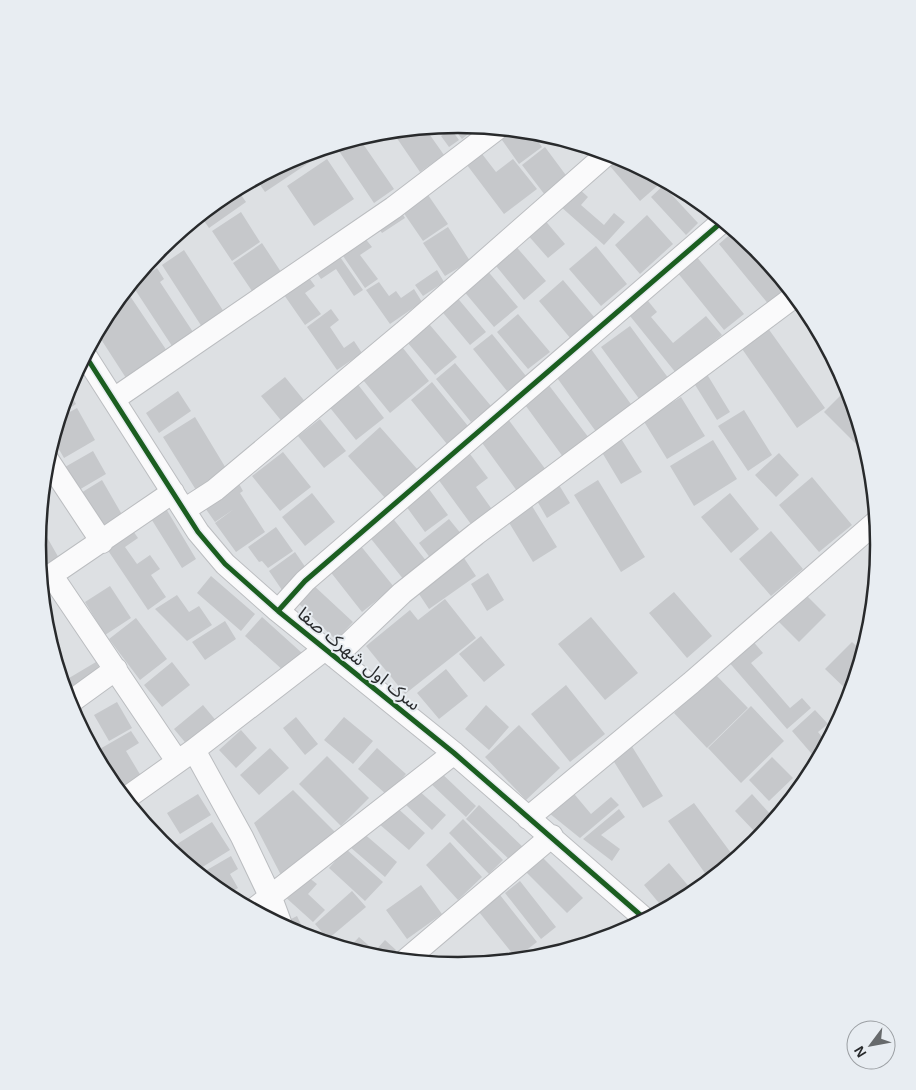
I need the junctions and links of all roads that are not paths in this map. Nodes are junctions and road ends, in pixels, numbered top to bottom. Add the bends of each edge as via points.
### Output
1 (489, 134) edge
2 (601, 159) edge
3 (718, 225) edge
4 (789, 300) edge
5 (90, 362) edge
6 (114, 400) junction
7 (53, 469) edge
8 (178, 501) junction
9 (869, 528) edge
10 (102, 542) junction
11 (47, 579) edge
12 (48, 580) edge
13 (278, 611) junction
14 (330, 653) junction
15 (116, 669) junction
16 (76, 697) edge
17 (454, 753) junction
18 (185, 756) junction
19 (130, 795) edge
20 (528, 818) junction
21 (552, 836) junction
22 (262, 904) edge
23 (640, 914) edge
24 (413, 954) edge

1 - 6 street via 393,208
2 - 8 street via 404,332 215,490
3 - 13 street via 304,581
4 - 14 street via 476,534
5 - 6 street, سرک اول شهرک صفا
6 - 8 street, سرک اول شهرک صفا
7 - 10 street
8 - 10 street
8 - 13 street, سرک اول شهرک صفا via 198,532 225,564
9 - 20 street via 691,683
10 - 11 street
12 - 15 street
13 - 14 street, سرک اول شهرک صفا
14 - 17 street, سرک اول شهرک صفا
14 - 18 street
15 - 16 street
15 - 18 street
17 - 20 street, سرک اول شهرک صفا
17 - 22 street
18 - 19 street
18 - 22 street via 242,837
20 - 21 street, سرک اول شهرک صفا
21 - 23 street, سرک اول شهرک صفا
21 - 24 street

